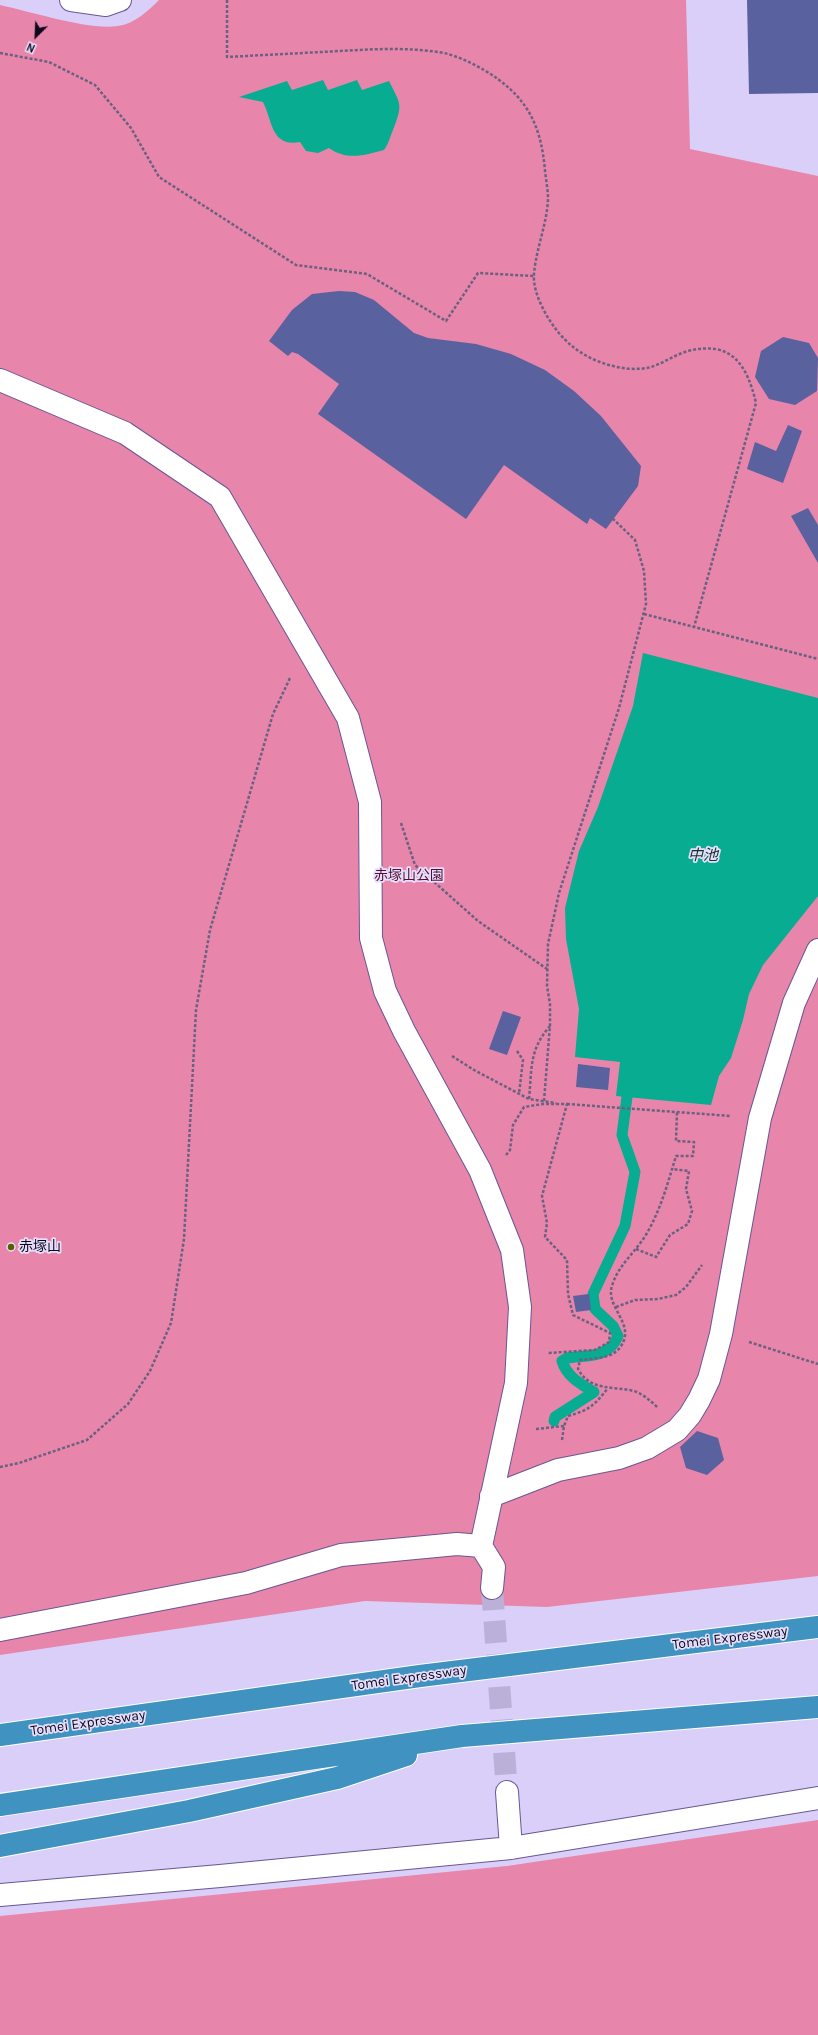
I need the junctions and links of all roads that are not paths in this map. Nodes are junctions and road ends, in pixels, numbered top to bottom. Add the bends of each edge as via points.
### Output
1 (71, 0) edge
2 (120, 0) edge
3 (0, 380) edge
4 (818, 950) edge
5 (491, 1496) junction
6 (481, 1546) junction
7 (492, 1588) tunnel mouth
8 (818, 1627) edge
9 (0, 1630) edge
10 (818, 1707) edge
11 (0, 1735) edge
12 (462, 1736) junction
13 (507, 1792) tunnel mouth
14 (818, 1798) edge
15 (0, 1804) edge
16 (0, 1846) edge
17 (511, 1848) junction
18 (0, 1895) edge

1 - 2 street via 106,5
3 - 5 street via 125,433 220,497 348,718 370,802 371,938 385,990 404,1031 480,1170 512,1250 520,1308 516,1383
4 - 5 street via 794,1003 760,1118 721,1334 709,1379 690,1415 677,1430 648,1448 619,1458 558,1470
5 - 6 street
6 - 7 street via 494,1568
6 - 9 street via 457,1544 341,1555 246,1582
8 - 11 highway, Tomei Expressway via 420,1676
10 - 12 highway
12 - 15 highway
12 - 16 highway via 337,1778 189,1811
13 - 17 street
14 - 17 street
17 - 18 street

